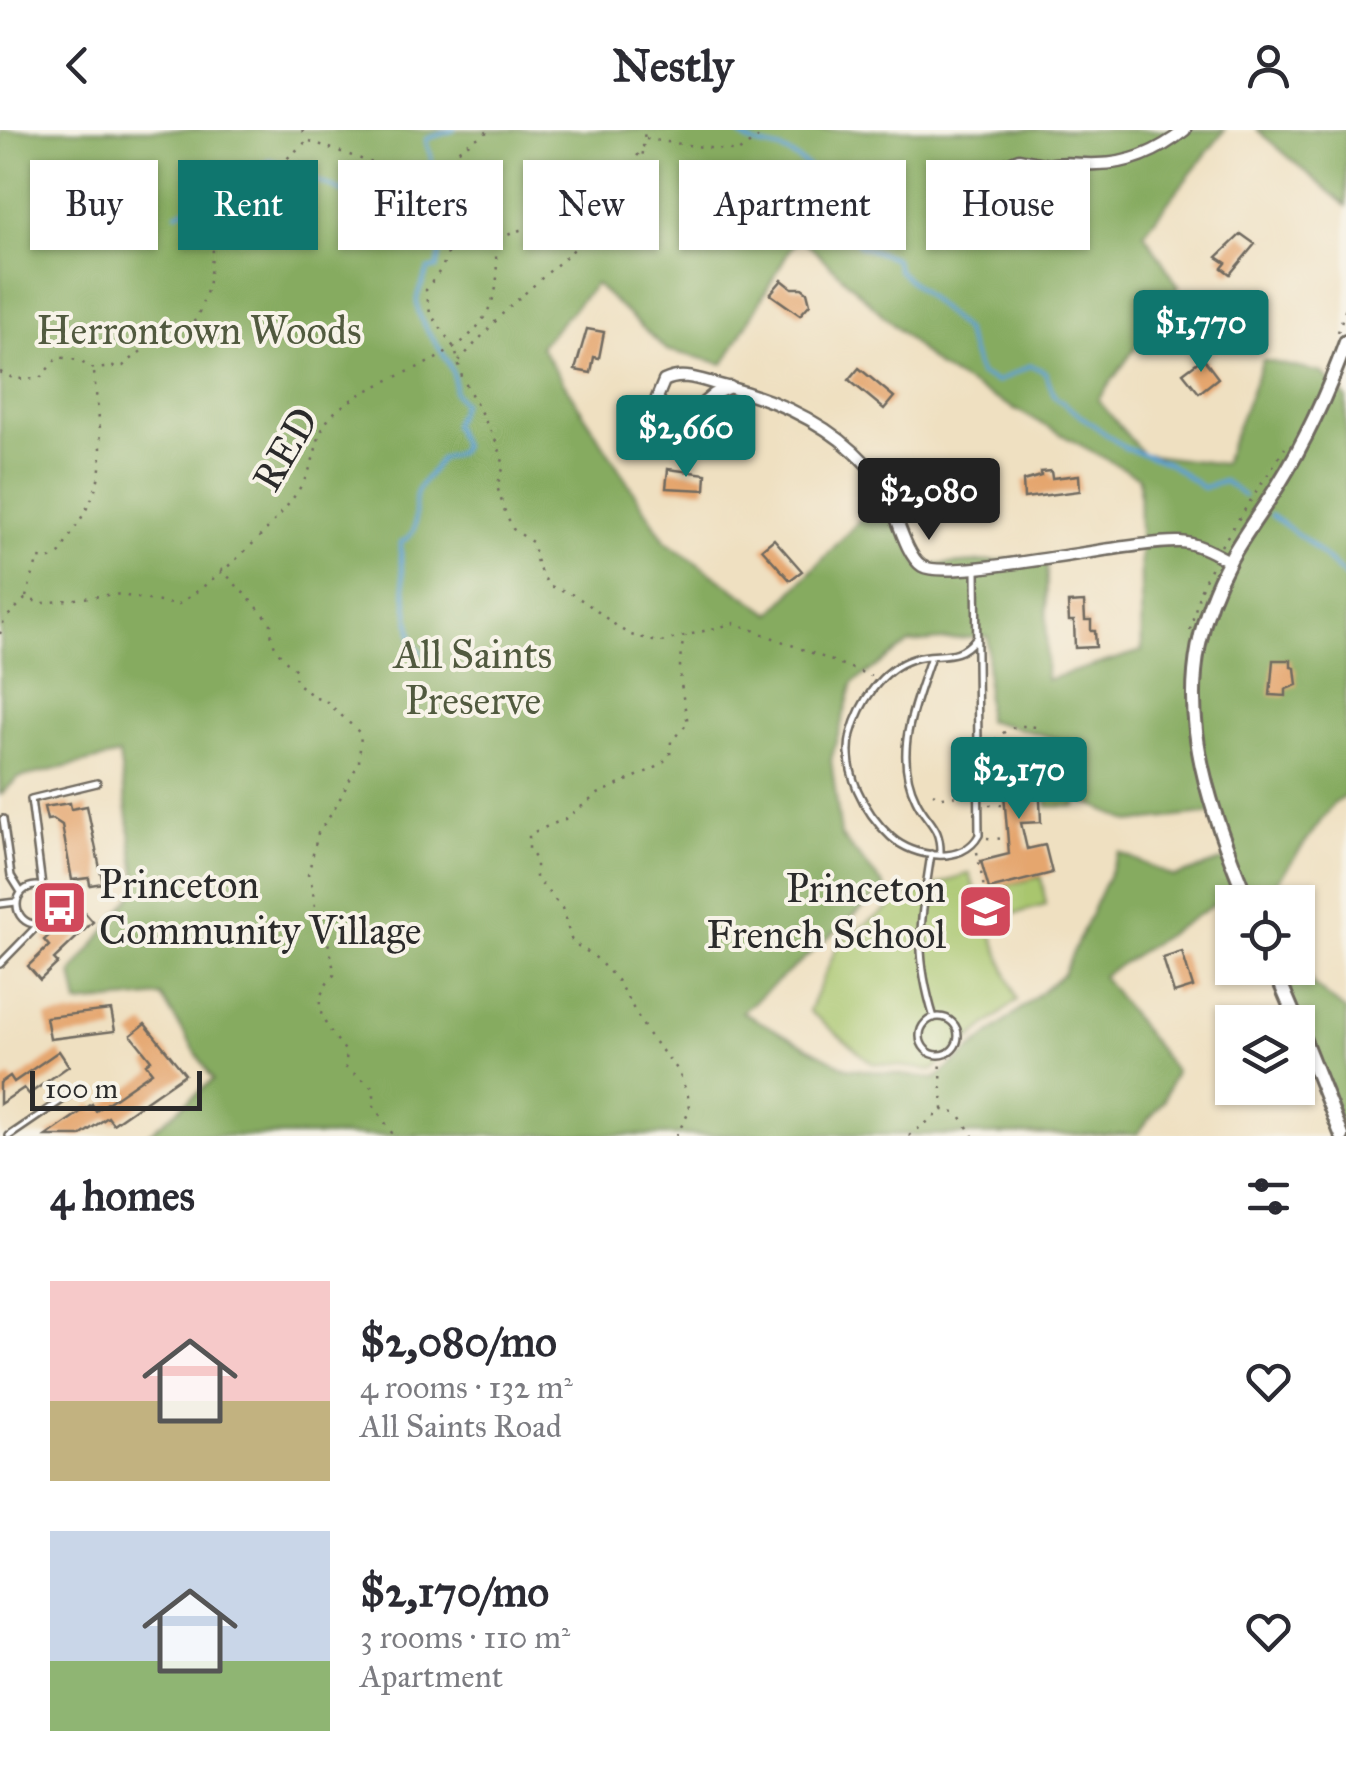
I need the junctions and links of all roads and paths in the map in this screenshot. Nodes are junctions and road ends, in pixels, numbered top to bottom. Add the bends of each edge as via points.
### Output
1 (302, 130) edge
2 (473, 130) edge
3 (490, 130) edge
4 (645, 130) edge
5 (769, 130) edge
6 (1184, 130) edge
7 (644, 139) junction
8 (308, 140) junction
9 (474, 140) junction
10 (643, 147) junction
11 (365, 160) edge
12 (450, 160) edge
13 (1049, 164) joint
14 (1090, 164) edge
15 (449, 250) edge
16 (1346, 307) edge
17 (1341, 338) edge
18 (455, 348) junction
19 (458, 362) junction
20 (94, 370) junction
21 (0, 372) edge
22 (730, 387) junction
23 (1289, 441) dead end
24 (1225, 540) dead end
25 (1230, 561) junction
26 (976, 567) junction
27 (221, 569) junction
28 (25, 599) junction
29 (0, 634) edge
30 (687, 634) junction
31 (975, 639) junction
32 (932, 656) junction
33 (882, 680) junction
34 (1036, 728) dead end
35 (985, 748) dead end
36 (98, 783) dead end
37 (987, 786) dead end
38 (1003, 786) dead end
39 (933, 793) dead end
40 (973, 796) dead end
41 (1004, 804) dead end
42 (987, 805) dead end
43 (3, 820) dead end
44 (986, 838) dead end
45 (1006, 839) dead end
46 (1028, 841) dead end
47 (1027, 849) dead end
48 (978, 851) dead end
49 (931, 853) junction
50 (940, 855) junction
51 (1241, 885) edge
52 (42, 886) junction
53 (21, 892) junction
54 (991, 894) dead end
55 (16, 902) junction
56 (0, 904) edge
57 (39, 924) junction
58 (0, 964) edge
59 (934, 1018) junction
60 (940, 1054) junction
61 (1315, 1069) edge
62 (72, 1093) dead end
63 (943, 1110) junction
64 (9, 1136) edge
65 (394, 1136) edge
66 (676, 1136) edge
67 (909, 1136) edge
68 (973, 1136) edge
69 (1342, 1136) edge

1 - 8 path
2 - 9 path
3 - 9 path
4 - 7 path
5 - 7 path via 738,152
6 - 14 street via 1133,159
7 - 10 path
8 - 11 path
8 - 20 path via 282,163 248,213 224,222 196,320 123,366
9 - 12 path
10 - 18 path, RED via 624,176 582,211 498,240 494,296
10 - 19 path via 636,194
13 - 13 street via 1008,161 999,187 1024,198
15 - 18 path via 426,290 430,313
16 - 17 path
17 - 25 street via 1298,449
18 - 19 path
18 - 27 path, RED via 335,412 318,432 308,474 282,512
19 - 30 path via 498,445 504,509 513,529 532,542 550,586 571,592 630,635 657,643
20 - 21 path via 58,357 40,378 15,380
20 - 28 path via 100,414 94,491 60,553 38,558
22 - 22 street via 680,376 664,381 658,398 668,413 688,416
22 - 26 street via 762,396 848,446 878,478 917,562 932,570
23 - 24 path
25 - 26 street via 1181,542
25 - 51 street via 1209,607 1194,690 1196,747
26 - 31 lane
27 - 28 path, RED via 177,605 114,594 44,603
27 - 65 path via 271,622 270,641 296,670 295,682 361,734 359,762 318,833 308,875 334,975 323,986 318,1009 347,1052 345,1067 374,1088 374,1106
28 - 29 path
30 - 33 path via 736,623
30 - 66 path via 679,682 688,723 672,741 670,756 598,794 565,820 529,834 536,878 562,908 572,942 617,980 678,1070 689,1112
31 - 32 lane via 952,656
31 - 50 lane via 981,823 966,852
32 - 33 lane via 912,659
32 - 50 lane via 904,752 917,803 941,834
33 - 49 lane via 855,722 852,772 865,804 894,840
34 - 35 path via 1010,728
36 - 52 lane via 31,799
37 - 38 path
39 - 40 path
41 - 42 path
43 - 53 lane via 11,876
44 - 45 path
46 - 47 path
48 - 54 path
49 - 50 lane
49 - 59 lane via 918,928
52 - 53 lane
52 - 57 lane via 55,902
53 - 55 lane
55 - 56 lane
55 - 57 lane via 23,919
57 - 58 lane
59 - 60 lane via 920,1036 924,1047
59 - 60 lane via 947,1019 958,1033 952,1050
60 - 63 path
61 - 69 street
62 - 64 lane
63 - 67 path
63 - 68 path via 958,1114

